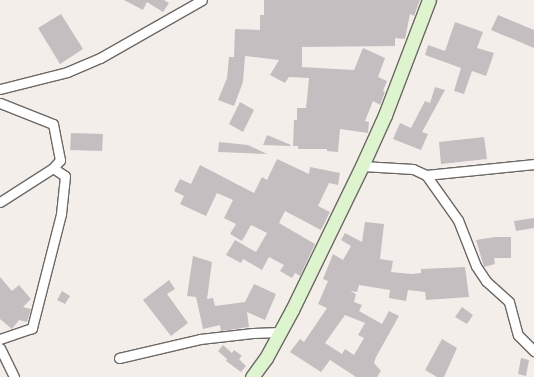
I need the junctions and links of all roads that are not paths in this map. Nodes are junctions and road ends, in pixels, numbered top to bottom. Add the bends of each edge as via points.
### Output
1 (202, 0) edge
2 (429, 0) edge
3 (0, 88) edge
4 (0, 103) edge
5 (534, 164) edge
6 (362, 166) junction
7 (53, 168) junction
8 (426, 175) junction
9 (0, 202) edge
10 (280, 332) junction
11 (0, 339) edge
12 (0, 348) edge
13 (534, 351) edge
14 (119, 358) dead end
15 (14, 377) edge
16 (252, 377) edge

1 - 3 street via 100,58 67,72
2 - 6 main road via 386,115
4 - 7 street via 53,124 60,160
5 - 8 street
6 - 8 street via 413,169
6 - 10 main road
7 - 9 street
7 - 11 street via 65,176 61,214 32,328
8 - 13 street via 458,220 476,266 486,280 509,302 518,335
10 - 14 street via 200,339
10 - 16 main road
12 - 15 street

